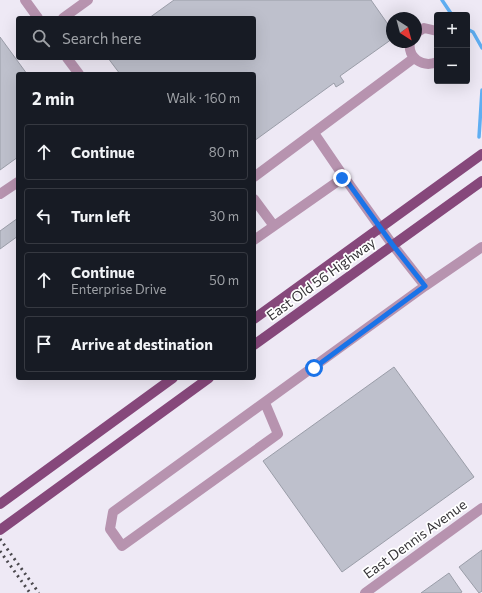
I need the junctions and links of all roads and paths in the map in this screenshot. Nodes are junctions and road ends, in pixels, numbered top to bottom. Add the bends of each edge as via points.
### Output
1 (25, 0) edge
2 (88, 0) edge
3 (37, 16) edge
4 (67, 16) edge
5 (422, 29) edge
6 (434, 30) edge
7 (410, 48) edge
8 (414, 58) junction
9 (68, 60) edge
10 (434, 63) edge
11 (78, 72) edge
12 (314, 134) junction
13 (482, 154) edge
14 (256, 176) edge
15 (344, 177) junction
16 (482, 180) edge
17 (16, 183) edge
18 (0, 194) edge
19 (256, 202) edge
20 (274, 226) junction
21 (380, 228) junction
22 (256, 239) edge
23 (392, 244) junction
24 (482, 247) edge
25 (425, 286) junction
26 (256, 318) edge
27 (256, 344) edge
28 (170, 380) edge
29 (206, 380) edge
30 (265, 403) junction
31 (0, 504) edge
32 (482, 508) edge
33 (0, 530) edge
34 (365, 593) edge

1 - 3 street
2 - 4 street
5 - 6 street
7 - 8 street
8 - 10 street via 423,64
8 - 12 street
9 - 11 street
12 - 14 street
12 - 15 street
13 - 21 main road, East Old 56 Highway
15 - 20 street
15 - 21 street
16 - 23 main road, East Old 56 Highway
17 - 18 street
19 - 20 street
20 - 22 street
21 - 23 street
21 - 26 main road, East Old 56 Highway
23 - 25 street
23 - 27 main road, East Old 56 Highway
24 - 25 street
25 - 30 street
28 - 31 main road
29 - 33 main road
30 - 30 street via 113,512 110,529 122,546 278,434
32 - 34 street, East Dennis Avenue

